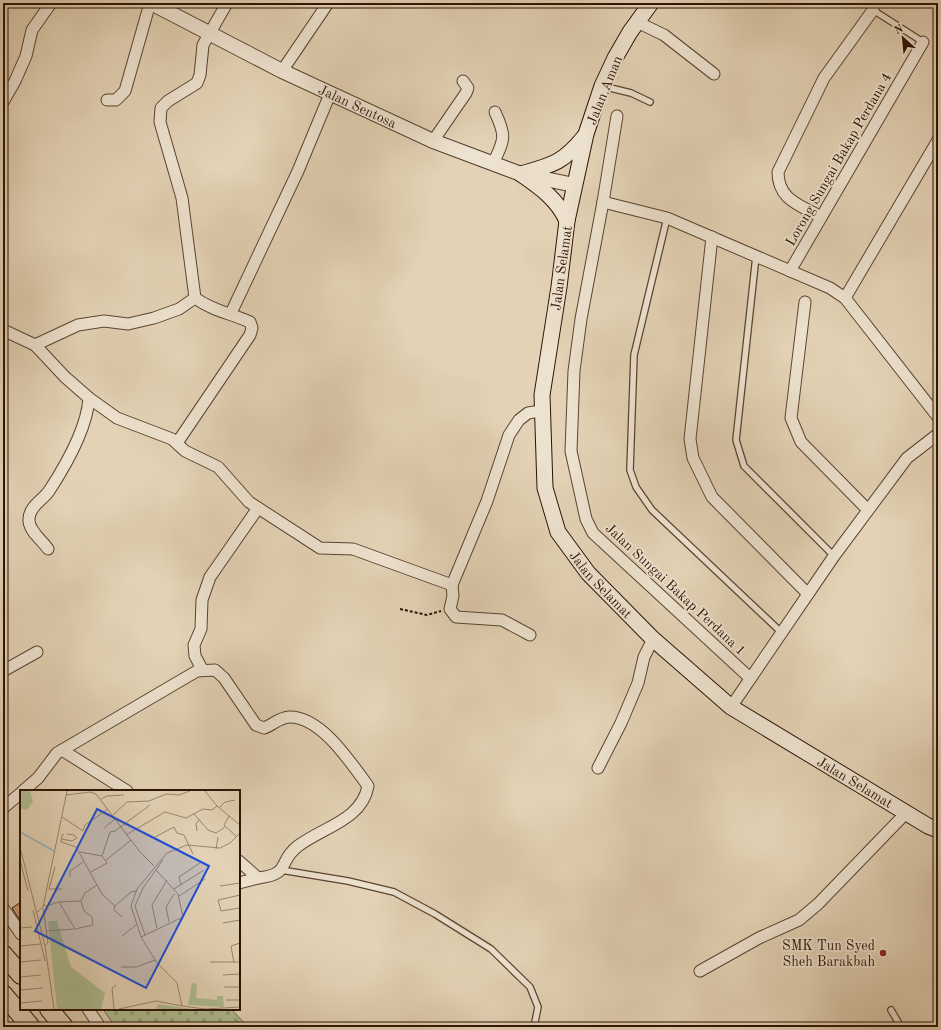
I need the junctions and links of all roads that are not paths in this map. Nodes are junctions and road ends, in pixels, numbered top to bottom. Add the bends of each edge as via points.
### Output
1 (51, 3) edge
2 (151, 3) edge
3 (227, 3) edge
4 (328, 3) edge
5 (651, 3) edge
6 (873, 10) joint
7 (637, 22) junction
8 (208, 34) junction
9 (923, 42) joint
10 (282, 72) junction
11 (714, 74) dead end
12 (463, 80) dead end
13 (602, 86) junction
14 (330, 94) junction
15 (108, 100) dead end
16 (3, 102) edge
17 (650, 102) dead end
18 (495, 112) dead end
19 (617, 116) dead end
20 (586, 134) junction
21 (938, 140) edge
22 (433, 141) junction
23 (493, 164) junction
24 (521, 174) junction
25 (574, 185) junction
26 (603, 202) junction
27 (822, 217) junction
28 (667, 218) junction
29 (567, 221) junction
30 (712, 237) junction
31 (756, 256) junction
32 (790, 271) junction
33 (195, 298) junction
34 (845, 298) junction
35 (805, 302) dead end
36 (231, 314) junction
37 (3, 330) edge
38 (35, 345) junction
39 (89, 398) junction
40 (541, 412) junction
41 (938, 418) edge
42 (938, 434) edge
43 (177, 443) junction
44 (258, 508) junction
45 (868, 510) junction
46 (48, 549) dead end
47 (834, 556) junction
48 (452, 585) junction
49 (808, 594) junction
50 (782, 633) junction
51 (530, 635) dead end
52 (653, 639) junction
53 (37, 652) dead end
54 (202, 669) junction
55 (3, 671) edge
56 (750, 678) junction
57 (731, 707) junction
58 (62, 750) junction
59 (598, 768) dead end
60 (24, 790) edge
61 (125, 790) edge
62 (20, 794) edge
63 (3, 808) edge
64 (906, 812) junction
65 (938, 830) edge
66 (240, 862) edge
67 (281, 870) junction
68 (258, 878) junction
69 (240, 883) edge
70 (3, 908) edge
71 (20, 933) edge
72 (3, 954) edge
73 (700, 971) dead end
74 (20, 974) edge
75 (3, 994) edge
76 (50, 1010) edge
77 (89, 1010) edge
78 (891, 1010) dead end
79 (31, 1027) edge
80 (64, 1027) edge
81 (100, 1027) edge
82 (534, 1027) edge
83 (901, 1027) edge

1 - 16 street via 32,30 26,56
2 - 8 street, Jalan Sentosa
2 - 15 street via 125,91 116,100
3 - 8 street
4 - 10 street
5 - 7 main road, Jalan Aman
6 - 9 lane
6 - 27 street via 824,78 778,172 781,191 786,198
7 - 11 street via 664,35
7 - 13 main road, Jalan Aman via 615,58
8 - 10 street, Jalan Sentosa
8 - 33 street via 203,45 197,83 161,108 160,122 182,198
9 - 27 street, Lorong Sungai Bakap Perdana 4
10 - 14 street, Jalan Sentosa
12 - 22 street via 468,88 466,93
13 - 17 lane via 631,93
13 - 20 main road, Jalan Aman
14 - 22 street, Jalan Sentosa
14 - 36 street via 298,171
18 - 23 street via 504,139
19 - 26 street, Jalan Sungai Bakap Perdana 1
20 - 24 main road via 565,158 550,166
20 - 25 main road, Jalan Aman
21 - 34 street
22 - 23 street, Jalan Sentosa
23 - 24 street, Jalan Sentosa
24 - 25 street, Jalan Sentosa
24 - 29 main road via 549,195 562,209
25 - 29 main road, Jalan Selamat
26 - 28 street
26 - 56 street, Jalan Sungai Bakap Perdana 1 via 581,319 571,421 571,451 586,519 593,533
27 - 32 street, Lorong Sungai Bakap Perdana 4
28 - 30 street
28 - 50 lane via 634,356 630,470 636,487 652,510
29 - 40 main road, Jalan Selamat
30 - 31 street
30 - 49 street via 690,439 693,458 712,497
31 - 32 street
31 - 47 lane via 736,440 744,466
32 - 34 street via 830,288
33 - 36 street via 209,308
33 - 38 street via 179,309 154,318 128,324 104,321 78,325
34 - 41 street
35 - 45 street via 791,418 801,442
36 - 43 street via 250,322 250,335
37 - 38 street
38 - 39 street
39 - 43 street via 117,418 167,436
39 - 46 street via 88,415 79,436 48,492 32,509 29,521 33,532
40 - 48 street via 528,413 519,420 509,435 487,501
40 - 52 main road, Jalan Selamat via 545,488 558,532 588,573
42 - 45 street via 907,458
43 - 44 street via 196,458 218,467 249,502
44 - 48 street via 320,548 352,549
44 - 54 street via 210,577 202,600 201,629 194,645 195,656
45 - 47 street
47 - 49 street
48 - 51 street via 450,609 456,618 502,620
49 - 50 street
50 - 56 street
52 - 57 main road, Jalan Selamat
52 - 59 street via 644,657 638,683 621,723
53 - 55 street
54 - 58 street
54 - 67 street via 220,673 256,725 264,728 280,719 301,718 331,737 368,786 361,805 351,815 300,844 290,852
56 - 57 street
57 - 64 main road, Jalan Selamat
58 - 60 street
58 - 61 street
62 - 63 street
64 - 65 main road, Jalan Selamat
64 - 73 street via 818,904 799,920
66 - 68 street
67 - 68 street via 275,875
67 - 82 lane via 348,881 394,892 491,948 530,986 538,1007
68 - 69 street
70 - 71 street
72 - 74 highway
75 - 79 highway
76 - 80 highway
77 - 81 street
78 - 83 lane

